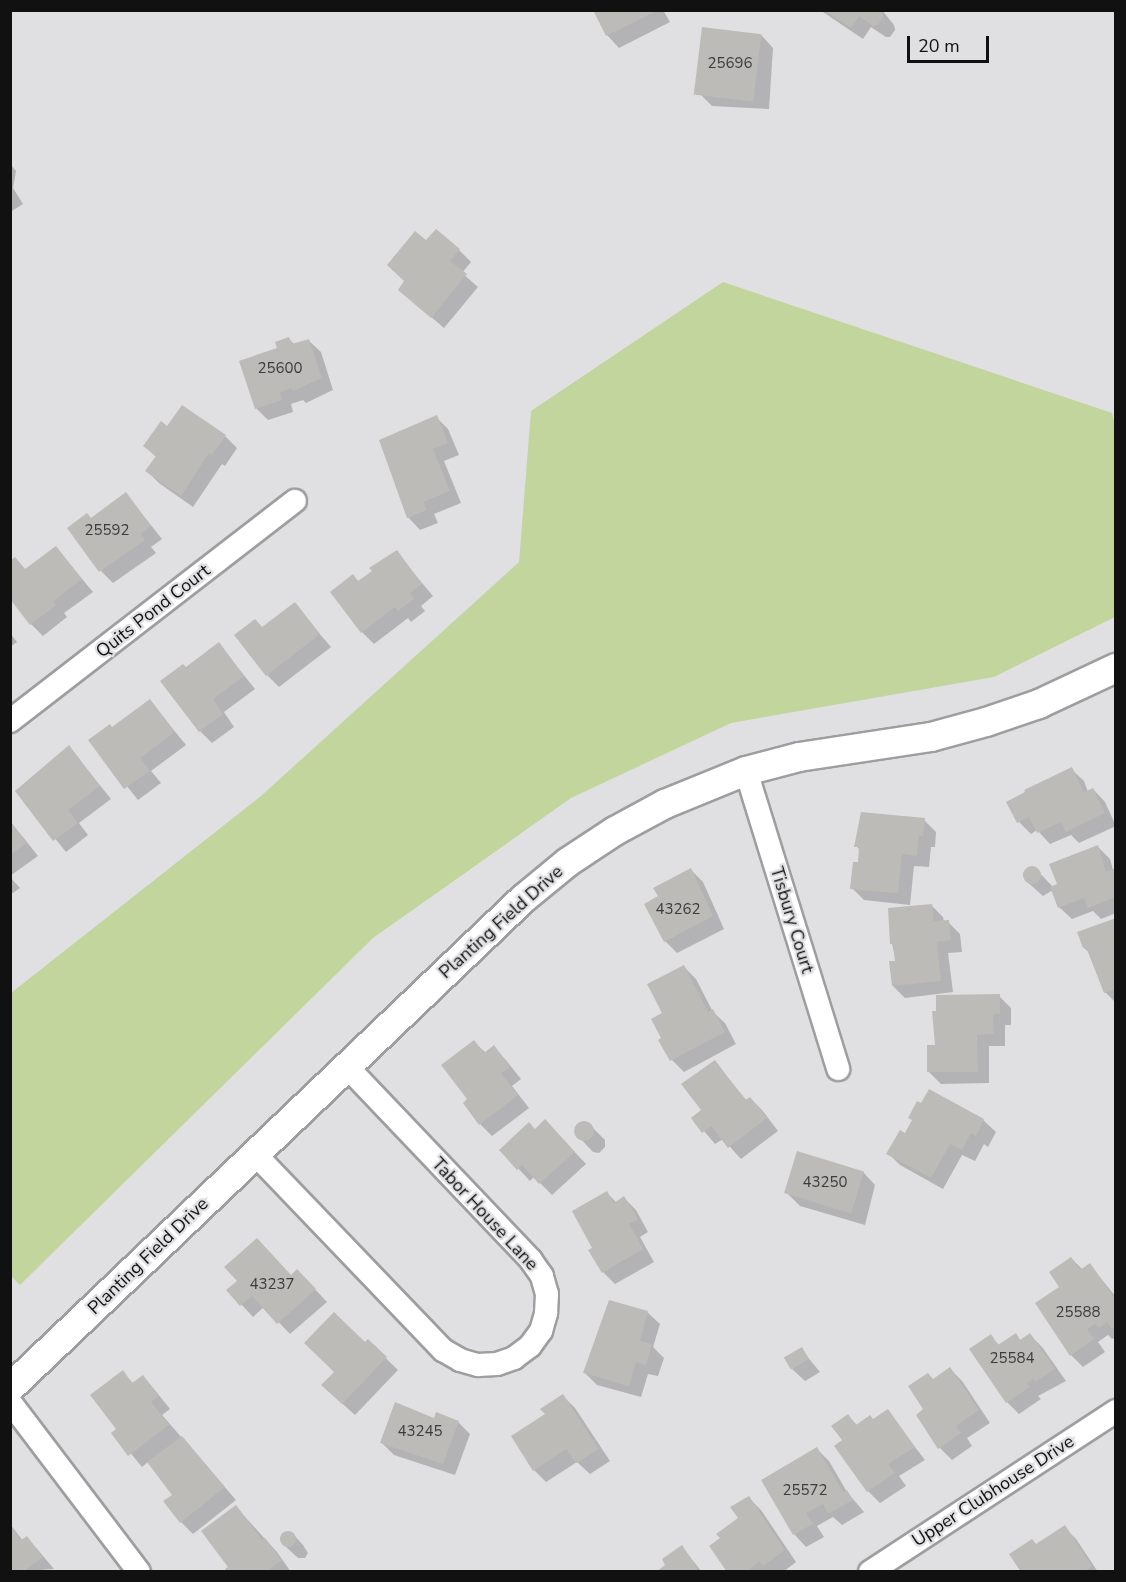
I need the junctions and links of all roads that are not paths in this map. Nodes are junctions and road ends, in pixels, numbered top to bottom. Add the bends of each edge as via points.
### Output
1 (295, 501) dead end
2 (1116, 668) edge
3 (10, 721) edge
4 (746, 771) junction
5 (347, 1067) junction
6 (838, 1069) dead end
7 (255, 1154) junction
8 (10, 1388) edge
9 (10, 1402) edge
10 (1116, 1411) edge
11 (139, 1572) edge
12 (870, 1572) edge

1 - 3 street, Quits Pond Court
2 - 4 street, Planting Field Drive via 1040,704 986,723 931,737 799,757
4 - 5 street, Planting Field Drive via 665,804 568,862 524,898
4 - 6 street, Tisbury Court
5 - 7 street, Planting Field Drive
5 - 7 street, Tabor House Lane via 542,1276 547,1294 546,1313 541,1331 530,1346 514,1358 478,1365 443,1350
7 - 8 street, Planting Field Drive
9 - 11 street
10 - 12 street, Upper Clubhouse Drive

